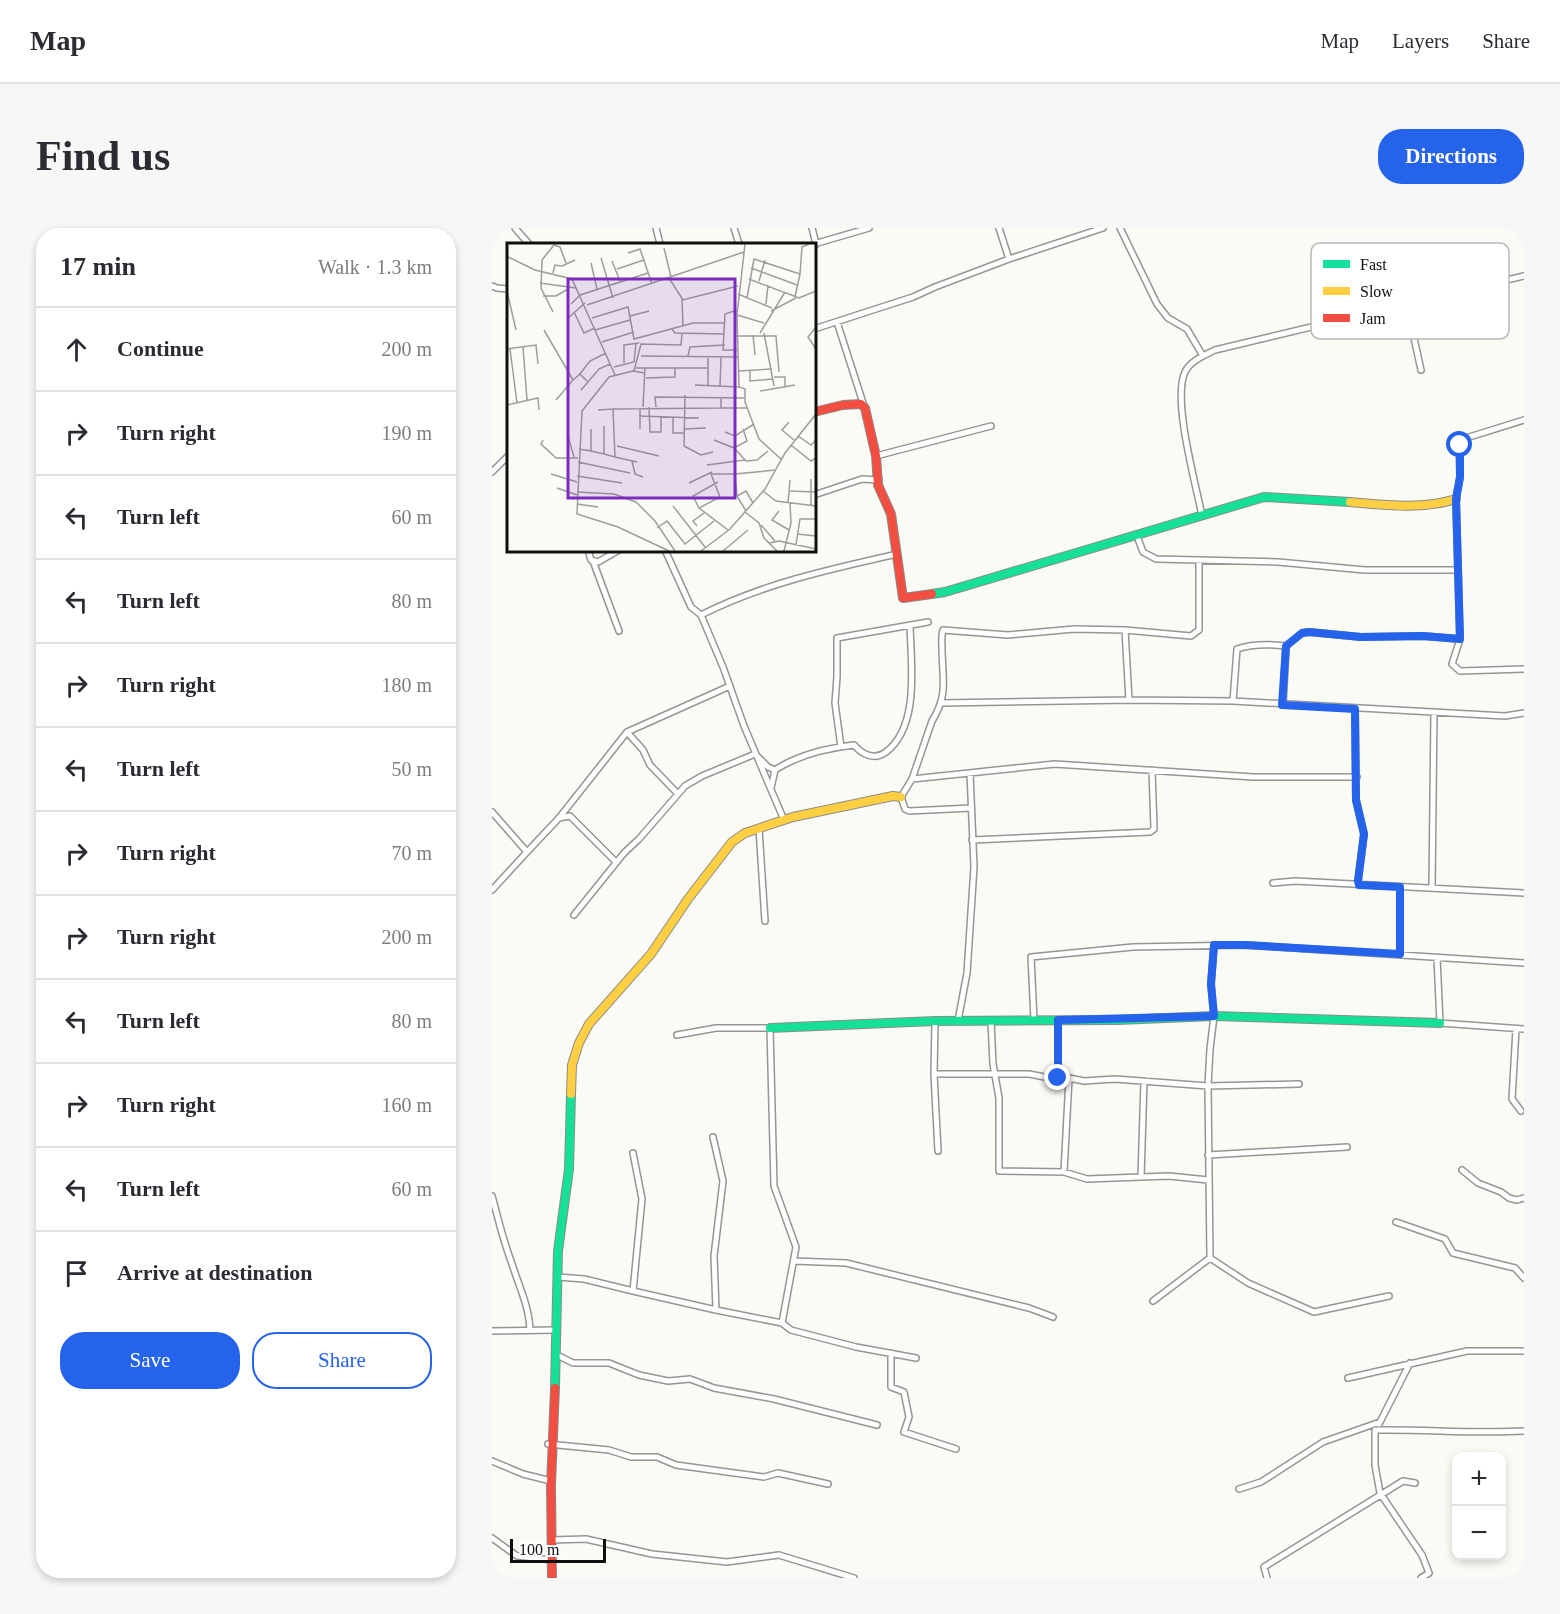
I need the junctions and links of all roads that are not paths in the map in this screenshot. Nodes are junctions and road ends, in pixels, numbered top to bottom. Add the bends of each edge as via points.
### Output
1 (514, 228) edge
2 (656, 228) edge
3 (734, 228) edge
4 (812, 228) edge
5 (869, 228) edge
6 (999, 228) edge
7 (1102, 228) edge
8 (1120, 228) edge
9 (528, 243) edge
10 (660, 243) edge
11 (739, 243) edge
12 (815, 243) edge
13 (816, 244) edge
14 (1009, 259) junction
15 (1524, 276) edge
16 (1509, 280) edge
17 (495, 287) edge
18 (492, 295) edge
19 (837, 322) junction
20 (816, 328) edge
21 (1311, 328) edge
22 (1414, 339) edge
23 (1203, 356) junction
24 (1421, 370) dead end
25 (865, 408) junction
26 (816, 411) edge
27 (1524, 420) edge
28 (991, 426) dead end
29 (876, 456) junction
30 (507, 457) edge
31 (492, 472) edge
32 (879, 480) junction
33 (816, 494) edge
34 (1456, 499) junction
35 (1202, 516) junction
36 (1137, 536) junction
37 (589, 552) edge
38 (616, 552) edge
39 (666, 552) edge
40 (897, 554) junction
41 (1199, 560) junction
42 (593, 561) junction
43 (1458, 570) junction
44 (701, 615) junction
45 (928, 622) dead end
46 (910, 625) junction
47 (1125, 630) junction
48 (619, 632) dead end
49 (1460, 639) junction
50 (1286, 646) junction
51 (1524, 669) edge
52 (730, 686) junction
53 (1129, 700) junction
54 (1233, 701) junction
55 (941, 704) junction
56 (1282, 705) junction
57 (1355, 709) junction
58 (1434, 712) junction
59 (1524, 713) edge
60 (627, 732) junction
61 (841, 747) junction
62 (755, 754) junction
63 (775, 770) junction
64 (1152, 770) junction
65 (970, 772) junction
66 (1357, 777) junction
67 (912, 779) junction
68 (770, 790) junction
69 (678, 794) junction
70 (901, 797) junction
71 (971, 808) junction
72 (492, 812) edge
73 (559, 818) junction
74 (784, 820) junction
75 (759, 829) junction
76 (972, 840) junction
77 (526, 852) junction
78 (616, 862) junction
79 (1273, 883) dead end
80 (1359, 885) junction
81 (1400, 887) junction
82 (1432, 888) junction
83 (492, 890) edge
84 (1524, 893) edge
85 (573, 915) dead end
86 (765, 921) dead end
87 (1214, 945) junction
88 (1400, 954) junction
89 (1437, 958) junction
90 (1524, 963) edge
91 (1214, 1016) junction
92 (1034, 1020) junction
93 (1058, 1020) junction
94 (936, 1021) junction
95 (991, 1021) junction
96 (958, 1022) junction
97 (1440, 1023) junction
98 (770, 1028) junction
99 (1516, 1029) junction
100 (1524, 1029) edge
101 (677, 1035) dead end
102 (934, 1074) junction
103 (996, 1075) junction
104 (1058, 1078) junction
105 (1069, 1078) junction
106 (1144, 1081) junction
107 (1299, 1084) dead end
108 (1208, 1086) junction
109 (1521, 1111) dead end
110 (713, 1137) dead end
111 (1347, 1147) dead end
112 (938, 1152) dead end
113 (633, 1153) dead end
114 (1208, 1155) junction
115 (1462, 1170) dead end
116 (1064, 1172) junction
117 (1141, 1177) junction
118 (1208, 1180) junction
119 (492, 1196) edge
120 (1524, 1198) edge
121 (1396, 1222) dead end
122 (1210, 1258) junction
123 (794, 1261) junction
124 (1521, 1271) edge
125 (558, 1277) junction
126 (1524, 1278) edge
127 (633, 1291) junction
128 (1389, 1296) dead end
129 (1153, 1301) dead end
130 (716, 1310) junction
131 (1053, 1317) dead end
132 (782, 1323) junction
133 (530, 1329) junction
134 (556, 1329) junction
135 (492, 1331) edge
136 (1524, 1351) edge
137 (891, 1353) junction
138 (555, 1354) junction
139 (916, 1358) dead end
140 (1410, 1363) junction
141 (1348, 1378) dead end
142 (1380, 1422) junction
143 (877, 1425) dead end
144 (1376, 1430) junction
145 (1524, 1431) edge
146 (550, 1444) junction
147 (956, 1449) dead end
148 (492, 1461) edge
149 (551, 1481) junction
150 (1415, 1483) dead end
151 (828, 1484) dead end
152 (1239, 1489) dead end
153 (1380, 1493) junction
154 (492, 1538) edge
155 (551, 1540) junction
156 (552, 1560) junction
157 (552, 1578) edge
158 (854, 1578) edge
159 (1267, 1578) edge
160 (1421, 1578) edge

1 - 9 street
2 - 10 street
3 - 11 street
4 - 12 street
5 - 13 street
6 - 14 street
7 - 14 street
8 - 23 street via 1156,304 1168,318 1187,329
14 - 19 street via 914,297
15 - 16 street
17 - 18 street
19 - 20 street
19 - 25 street
21 - 23 street
22 - 24 street
23 - 35 street via 1185,371 1181,390
25 - 26 street via 856,403
25 - 29 street
27 - 34 street via 1462,441
28 - 29 street
29 - 32 street
30 - 31 street
32 - 33 street via 862,480
32 - 40 street via 891,514
34 - 35 street via 1422,507 1264,497
34 - 43 street
35 - 36 street
36 - 40 street via 945,592 903,598
36 - 41 street via 1143,552 1156,559
37 - 42 street
38 - 42 street
39 - 44 street via 691,607
40 - 44 street via 819,571
41 - 43 street via 1365,570
41 - 47 street via 1199,630 1189,637
42 - 48 street
43 - 49 street
44 - 52 street
45 - 46 street
46 - 61 street via 837,638 835,702
46 - 61 street via 910,715 900,738 888,751 873,756 863,755 854,745
47 - 53 street
47 - 55 street via 1074,629 1008,635 944,630 945,692
49 - 50 street via 1309,632
49 - 51 street via 1452,664 1460,671
50 - 54 street via 1237,649
50 - 56 street
52 - 60 street
52 - 62 street
53 - 54 street
53 - 55 street
54 - 56 street
55 - 67 street
56 - 57 street
57 - 58 street
57 - 66 street
58 - 59 street via 1505,716
58 - 82 street
60 - 69 street via 650,765
60 - 73 street
61 - 63 street via 787,762
62 - 63 street
62 - 68 street
62 - 69 street via 702,776
63 - 68 street
64 - 65 street via 1055,764
64 - 66 street via 1252,777
64 - 76 street via 1154,829 1150,832
65 - 67 street
65 - 71 street
66 - 80 street via 1356,800 1364,834
67 - 70 street
68 - 74 street
69 - 78 street
70 - 71 street via 909,811
70 - 74 street
71 - 76 street
72 - 77 street
73 - 77 street
73 - 78 street via 570,816
74 - 75 street
75 - 86 street
75 - 125 street via 745,833 723,851 651,954 589,1024 579,1043 571,1074 569,1169
76 - 96 street via 974,867 967,973
77 - 83 street
78 - 85 street
79 - 80 street
80 - 81 street
81 - 82 street
81 - 88 street
82 - 84 street
87 - 88 street
87 - 91 street
87 - 92 street via 1133,947 1031,957
88 - 89 street
89 - 90 street
89 - 97 street
91 - 93 street
91 - 97 street
91 - 108 street
92 - 93 street
92 - 95 street
93 - 104 street
94 - 96 street
94 - 98 street
94 - 102 street
95 - 96 street
95 - 103 street
97 - 99 street
98 - 101 street via 716,1028
98 - 123 street via 774,1186 796,1247
99 - 100 street
99 - 109 street via 1512,1099
102 - 103 street
102 - 112 street
103 - 104 street
103 - 116 street via 999,1171
104 - 105 street
105 - 106 street
105 - 116 street
106 - 108 street
106 - 117 street
107 - 108 street
108 - 114 street
110 - 130 street via 723,1181 714,1256
111 - 114 street
113 - 127 street via 642,1199
114 - 118 street
115 - 120 street via 1509,1198
116 - 117 street via 1087,1179
117 - 118 street
118 - 122 street
119 - 133 street via 530,1316
121 - 124 street via 1445,1239 1453,1253
122 - 128 street via 1248,1283 1314,1312
122 - 129 street
123 - 131 street via 846,1263
123 - 132 street
124 - 126 street
125 - 127 street
125 - 134 street
127 - 130 street
130 - 132 street
132 - 137 street via 792,1330
133 - 134 street
133 - 135 street
134 - 138 street
136 - 140 street via 1467,1351
137 - 139 street
137 - 147 street via 891,1387 904,1392 909,1417 904,1432
138 - 143 street via 573,1363 609,1363 639,1376 690,1379 714,1388
138 - 146 street
140 - 141 street
140 - 142 street
142 - 144 street
142 - 152 street via 1323,1442 1261,1482
144 - 145 street
144 - 153 street via 1375,1465
146 - 149 street
146 - 151 street via 609,1450 631,1457 657,1457 676,1465 765,1478 778,1473
148 - 149 street
149 - 155 street
150 - 153 street via 1402,1481
153 - 159 street via 1264,1567
153 - 160 street via 1422,1555 1429,1573
154 - 156 street via 517,1556
155 - 156 street
155 - 158 street via 586,1539 652,1554 727,1562 779,1555
156 - 157 street

